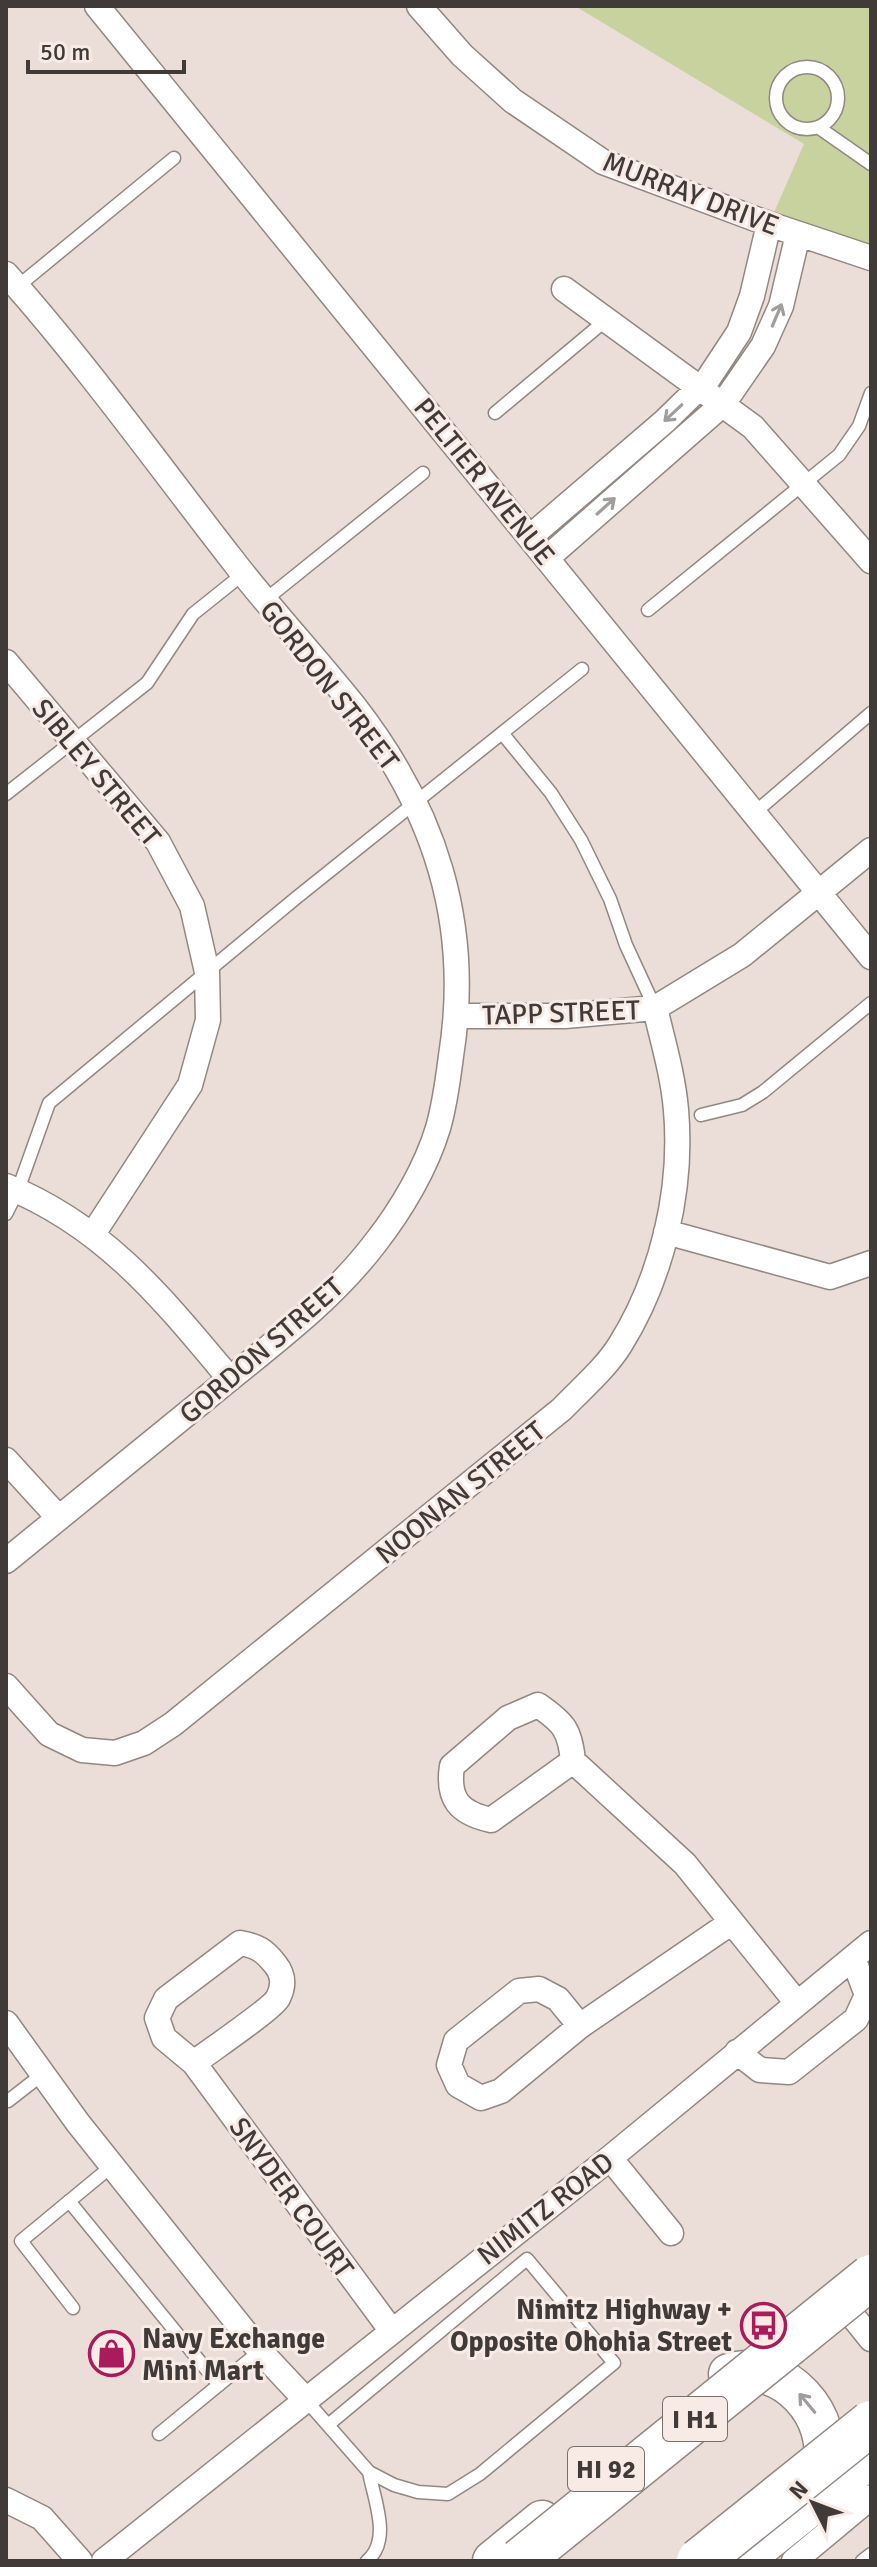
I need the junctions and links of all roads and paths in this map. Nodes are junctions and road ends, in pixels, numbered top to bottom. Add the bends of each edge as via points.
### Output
1 (97, 6) edge
2 (419, 6) edge
3 (818, 127) junction
4 (174, 158) dead end
5 (871, 164) edge
6 (769, 224) junction
7 (798, 234) junction
8 (871, 258) edge
9 (12, 281) edge
10 (564, 289) dead end
11 (606, 320) junction
12 (700, 387) junction
13 (871, 393) edge
14 (723, 404) junction
15 (495, 413) dead end
16 (423, 473) dead end
17 (805, 484) junction
18 (531, 536) junction
19 (547, 558) junction
20 (871, 561) edge
21 (243, 574) junction
22 (265, 600) junction
23 (648, 610) dead end
24 (6, 662) edge
25 (582, 669) dead end
26 (871, 713) edge
27 (502, 733) junction
28 (72, 741) junction
29 (6, 794) edge
30 (417, 803) junction
31 (753, 814) junction
32 (871, 850) edge
33 (819, 892) junction
34 (871, 957) edge
35 (207, 972) junction
36 (871, 1003) edge
37 (655, 1008) junction
38 (458, 1016) junction
39 (701, 1115) dead end
40 (12, 1188) edge
41 (6, 1214) edge
42 (666, 1232) junction
43 (93, 1234) junction
44 (871, 1263) edge
45 (230, 1379) junction
46 (6, 1460) edge
47 (59, 1518) junction
48 (6, 1561) edge
49 (6, 1686) edge
50 (573, 1761) junction
51 (732, 1922) junction
52 (862, 1950) edge
53 (797, 2003) junction
54 (580, 2026) junction
55 (10, 2036) edge
56 (737, 2052) junction
57 (194, 2063) junction
58 (44, 2073) junction
59 (8, 2101) edge
60 (610, 2158) junction
61 (113, 2165) junction
62 (69, 2201) junction
63 (671, 2233) dead end
64 (871, 2257) edge
65 (851, 2283) edge
66 (73, 2308) dead end
67 (391, 2330) junction
68 (871, 2339) edge
69 (260, 2351) junction
70 (718, 2377) junction
71 (219, 2385) junction
72 (305, 2399) junction
73 (871, 2423) edge
74 (328, 2425) junction
75 (159, 2434) dead end
76 (871, 2437) edge
77 (871, 2457) edge
78 (369, 2472) junction
79 (871, 2497) edge
80 (6, 2500) edge
81 (789, 2522) junction
82 (871, 2554) edge
83 (80, 2561) edge
84 (104, 2561) edge
85 (367, 2561) edge
86 (493, 2561) edge
87 (520, 2561) edge
88 (699, 2561) edge
89 (723, 2561) edge
90 (741, 2561) edge
91 (794, 2561) edge
92 (862, 2561) edge

1 - 18 street, PELTIER AVENUE
2 - 6 street, MURRAY DRIVE via 513,101 603,162
3 - 3 lane via 837,104 834,83 819,69 798,68 778,86 777,107 797,128
3 - 5 lane
4 - 9 lane
6 - 7 street, MURRAY DRIVE
6 - 12 street via 739,332
7 - 8 street, MURRAY DRIVE
14 -> 7 street via 763,346 781,306
9 - 21 street, GORDON STREET
10 - 11 street
11 - 12 street
11 - 15 lane
12 - 14 street
12 -> 18 street
13 - 17 lane via 859,426 839,455
14 - 17 street via 753,427
19 -> 14 street
16 - 22 lane
17 - 20 street
17 - 23 lane
18 - 19 street, PELTIER AVENUE
19 - 31 street, PELTIER AVENUE
21 - 22 street, GORDON STREET
21 - 28 lane via 193,614 147,683
22 - 30 street, GORDON STREET via 355,708
24 - 28 street, SIBLEY STREET
25 - 27 lane
26 - 31 lane
27 - 30 lane
27 - 37 lane via 581,840
28 - 29 lane
28 - 35 street, SIBLEY STREET via 158,842 192,906
30 - 35 lane
30 - 38 street, GORDON STREET via 434,843 453,924
31 - 33 street, PELTIER AVENUE
32 - 33 street, TAPP STREET
33 - 34 street, PELTIER AVENUE
33 - 37 street, TAPP STREET via 742,955
35 - 40 lane via 49,1103
35 - 43 street, SIBLEY STREET via 208,1020 190,1085
36 - 39 lane via 763,1092 742,1105
37 - 38 street, TAPP STREET via 565,1016
37 - 42 street, NOONAN STREET via 676,1112 676,1174
38 - 45 street, GORDON STREET via 437,1129 379,1239 333,1292
40 - 41 lane
40 - 43 street
42 - 44 street via 830,1277
42 - 49 street, NOONAN STREET via 645,1300 618,1348 562,1409 173,1724 144,1743 115,1753 82,1750 49,1734
43 - 45 street via 152,1287
45 - 47 street, GORDON STREET
46 - 47 street
47 - 48 street, GORDON STREET
50 - 50 street via 491,1820 461,1808 449,1786 452,1766 508,1718 538,1705 559,1719 571,1737
50 - 51 street via 685,1864
51 - 53 street
51 - 54 street
52 - 53 street, NIMITZ ROAD
52 - 56 street via 867,1995 856,2019 789,2072 760,2070
53 - 56 street, NIMITZ ROAD
54 - 54 street via 501,2091 481,2098 458,2085 449,2065 456,2041 519,1991 539,1989 558,1999
55 - 58 street
56 - 60 street, NIMITZ ROAD
57 - 57 street, SNYDER COURT via 164,2038 157,2018 166,1999 240,1943 257,1946 282,1973 277,2001
57 - 67 street, SNYDER COURT
58 - 59 lane
58 - 61 street
60 - 63 street
60 - 67 street, NIMITZ ROAD
61 - 62 lane
61 - 69 street
62 - 66 lane via 21,2241
62 - 71 lane
64 - 65 main road, HI 92
65 - 68 street
65 - 70 main road, HI 92
65 - 87 highway, I H1, bridge
67 - 72 street, NIMITZ ROAD
69 - 71 lane
69 - 72 street
81 -> 70 main road via 812,2495 823,2468 820,2419 784,2381 742,2370
70 - 86 main road, HI 92
71 - 75 lane
72 - 74 lane
72 - 84 street, NIMITZ ROAD
73 - 88 highway, bridge
74 - 78 lane
74 - 78 lane via 527,2259 614,2363 480,2474 448,2494 418,2492
76 - 89 highway
77 - 81 main road
78 - 85 lane via 381,2541
79 - 91 street
80 - 83 street via 42,2518
81 - 90 main road
82 - 92 lane

